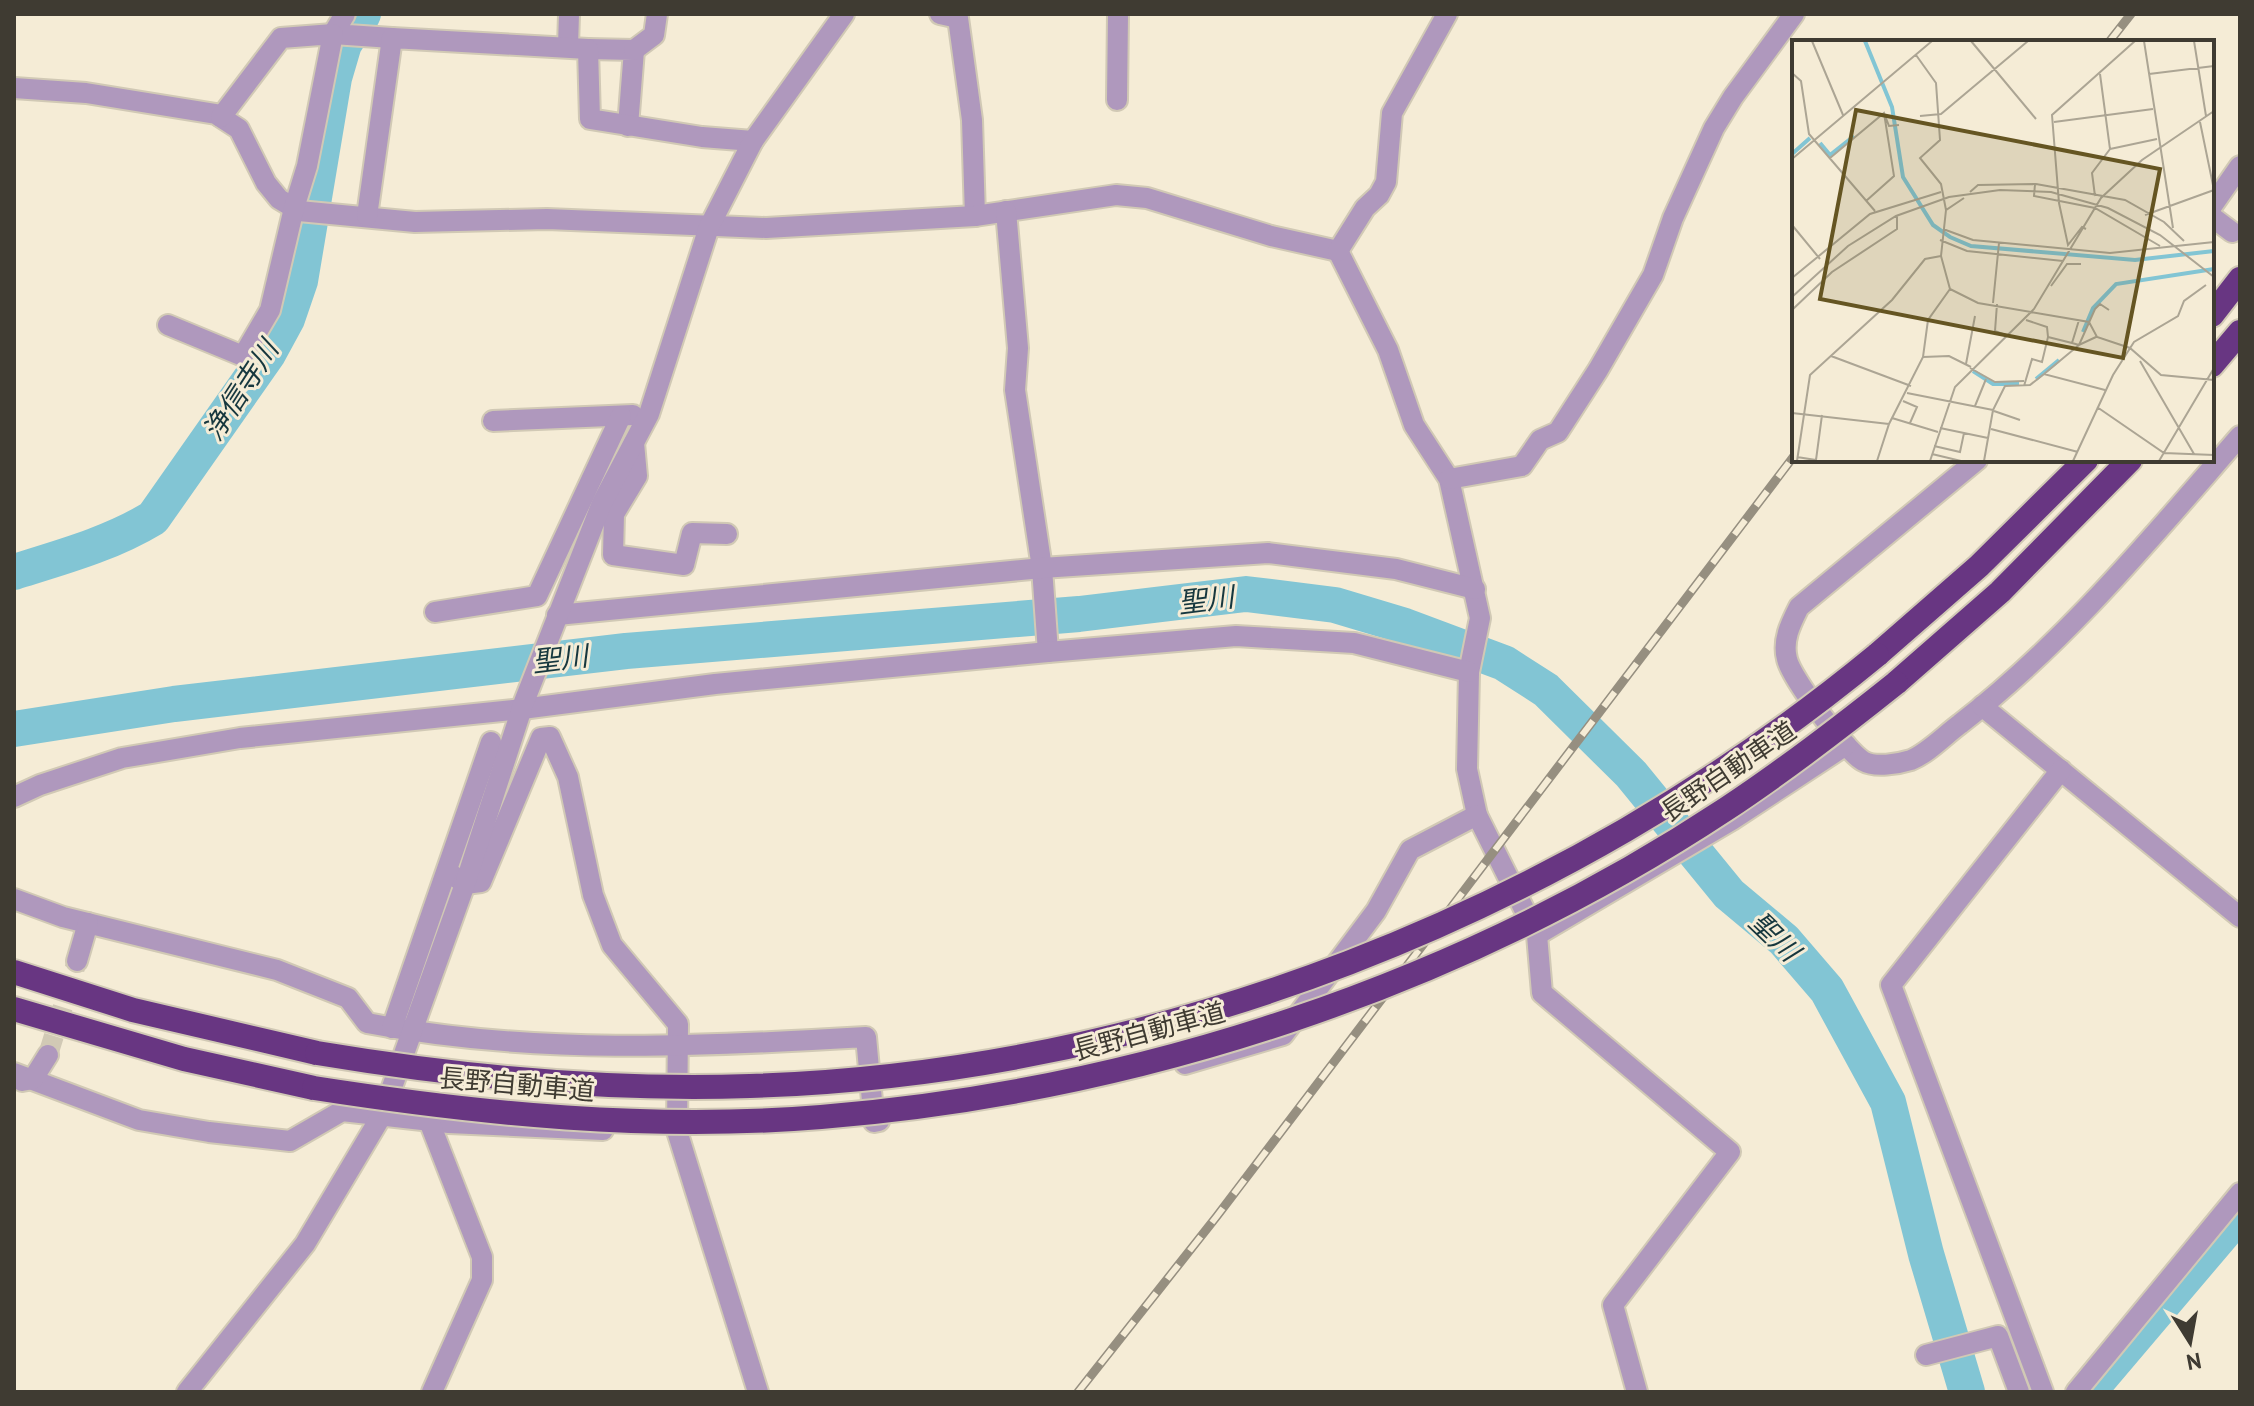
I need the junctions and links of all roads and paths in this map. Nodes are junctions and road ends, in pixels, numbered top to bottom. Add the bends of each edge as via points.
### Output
1 (345, 14) edge
2 (569, 14) edge
3 (657, 14) edge
4 (940, 14) edge
5 (1118, 14) edge
6 (1447, 14) edge
7 (1794, 14) edge
8 (839, 16) edge
9 (334, 34) junction
10 (391, 38) junction
11 (578, 48) junction
12 (634, 50) junction
13 (14, 88) edge
14 (1117, 100) dead end
15 (221, 117) junction
16 (628, 126) junction
17 (753, 141) junction
18 (2240, 166) edge
19 (2214, 203) edge
20 (297, 209) junction
21 (1006, 211) junction
22 (367, 216) junction
23 (975, 216) junction
24 (2214, 218) edge
25 (709, 227) junction
26 (2232, 232) dead end
27 (1338, 251) junction
28 (2240, 279) edge
29 (2214, 312) edge
30 (168, 325) dead end
31 (2240, 332) edge
32 (2214, 363) edge
33 (649, 414) junction
34 (621, 416) junction
35 (493, 421) dead end
36 (2240, 436) edge
37 (634, 443) junction
38 (1975, 462) edge
39 (2084, 462) edge
40 (2128, 462) edge
41 (1449, 479) junction
42 (727, 534) dead end
43 (1042, 568) junction
44 (1475, 589) junction
45 (435, 612) dead end
46 (554, 622) junction
47 (1048, 652) junction
48 (1469, 672) junction
49 (523, 705) junction
50 (1982, 706) junction
51 (491, 742) dead end
52 (1846, 745) junction
53 (2061, 770) junction
54 (14, 797) edge
55 (1477, 815) junction
56 (447, 871) junction
57 (465, 884) junction
58 (14, 899) edge
59 (2240, 917) edge
60 (88, 923) junction
61 (1537, 935) junction
62 (77, 961) tunnel mouth
63 (14, 972) edge
64 (14, 1009) edge
65 (402, 1030) junction
66 (679, 1048) junction
67 (48, 1055) tunnel mouth
68 (20, 1078) edge
69 (382, 1115) junction
70 (429, 1121) junction
71 (874, 1122) junction
72 (677, 1131) junction
73 (2240, 1193) edge
74 (1926, 1355) dead end
75 (187, 1392) edge
76 (432, 1392) edge
77 (758, 1392) edge
78 (1637, 1392) edge
79 (2019, 1392) edge
80 (2043, 1392) edge
81 (2076, 1392) edge

1 - 9 street
2 - 11 street
3 - 12 street via 654,35
4 - 23 street via 958,18 972,120
5 - 14 street
6 - 27 street via 1392,113 1386,182
7 - 41 street via 1714,128 1653,275 1558,432 1540,440 1522,466
8 - 17 street
9 - 10 street
9 - 15 street via 281,38
9 - 20 street
10 - 11 street
10 - 22 street
11 - 12 street
11 - 16 street via 590,119
12 - 16 street
13 - 15 street via 86,93
15 - 20 street via 239,129 279,199
16 - 17 street
17 - 25 street
18 - 19 street
20 - 22 street
20 - 30 street via 270,310 243,356
21 - 23 street
21 - 27 street via 1116,195 1147,198
21 - 43 street via 1018,348 1015,390
22 - 25 street via 415,222 547,219
23 - 25 street
24 - 26 street
25 - 33 street
27 - 41 street via 1388,350 1414,425
28 - 29 highway
31 - 32 highway
33 - 34 street
33 - 37 street
34 - 35 street
34 - 45 street via 537,596
36 - 50 street via 2128,564 2024,671
37 - 42 street via 637,476 614,514 613,555 684,565 692,533
37 - 46 street via 602,503
38 - 52 street via 1799,607 1790,624 1787,660
39 - 63 highway, 長野自動車道, bridge via 1979,566 1877,655 1778,733 1602,843 1412,938 1234,1002 1133,1031 859,1079 624,1086 503,1079 317,1053 133,1010
40 - 64 highway, 長野自動車道, bridge via 2020,573 1896,683 1724,811 1508,932 1360,996 1125,1068 1004,1093 818,1117 629,1121 502,1113 314,1088 184,1059
41 - 44 street
43 - 44 street via 1268,553 1396,569
43 - 46 street
43 - 47 street
44 - 48 street via 1480,618
46 - 49 street
47 - 48 street via 1236,636 1354,643
47 - 49 street
48 - 55 street via 1467,769
49 - 54 street via 240,738 122,758
49 - 57 street
50 - 52 street via 1913,759 1864,762
50 - 53 street
51 - 56 street
52 - 61 street via 1732,820
53 - 59 street
53 - 80 street via 1891,985
55 - 61 street
55 - 71 street via 1410,850 1376,911 1283,1035 1082,1090
56 - 57 street
56 - 65 street
57 - 65 street
57 - 66 street via 481,882 541,738 550,737 568,777 593,895 612,945 678,1024
58 - 60 street
60 - 62 street
60 - 65 street via 277,970 348,998 367,1023
61 - 78 street via 1542,993 1730,1152 1613,1305
65 - 66 street via 544,1044
65 - 69 street
66 - 71 street via 866,1037
66 - 72 street
67 - 68 street
68 - 69 street via 139,1120 290,1141 342,1111
69 - 70 street
69 - 75 street via 305,1244
70 - 72 street
70 - 76 street via 482,1257 482,1280
71 - 72 street
72 - 77 street
73 - 81 street
74 - 79 street via 1998,1336

